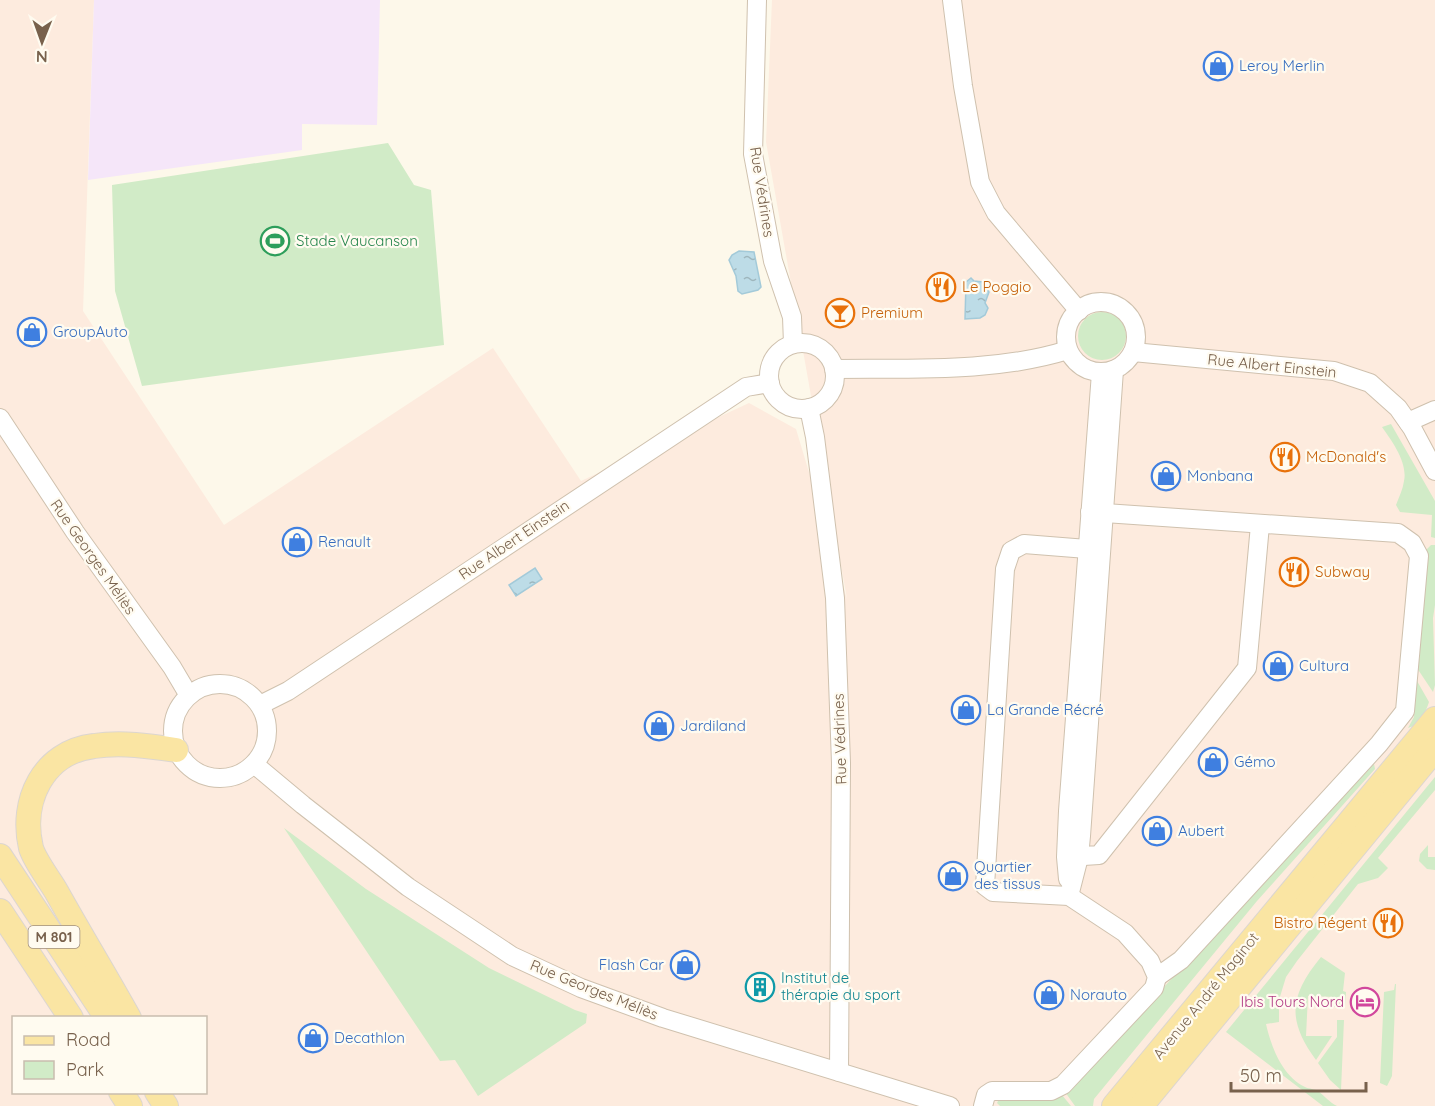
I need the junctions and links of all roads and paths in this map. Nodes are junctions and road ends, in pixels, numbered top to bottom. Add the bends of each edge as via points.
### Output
1 (757, 0) edge
2 (952, 0) edge
3 (1079, 310) junction
4 (793, 344) junction
5 (1068, 350) junction
6 (1133, 352) junction
7 (834, 369) junction
8 (1108, 371) junction
9 (770, 383) junction
10 (809, 408) junction
11 (1435, 410) edge
12 (0, 418) edge
13 (1408, 422) junction
14 (1435, 471) edge
15 (1097, 513) junction
16 (1260, 525) junction
17 (1087, 549) junction
18 (188, 694) junction
19 (260, 705) junction
20 (1435, 720) edge
21 (1435, 749) edge
22 (176, 750) junction
23 (254, 764) junction
24 (0, 856) edge
25 (1072, 857) junction
26 (1069, 896) junction
27 (0, 911) edge
28 (1157, 977) junction
29 (70, 1016) edge
30 (106, 1016) edge
31 (128, 1016) edge
32 (839, 1072) junction
33 (950, 1106) edge
34 (983, 1106) edge
35 (1114, 1106) edge
36 (1141, 1106) edge

1 - 4 street, Rue Védrines via 753,154 773,261 792,318
2 - 3 street via 980,182 996,213
3 - 5 street via 1069,323
3 - 6 street via 1101,302 1126,312 1136,331
4 - 7 street via 814,345 824,351
4 - 9 street via 776,355 769,373
5 - 7 street via 1000,364
5 - 8 street via 1073,359 1090,371
6 - 8 street via 1122,366
6 - 13 street, Rue Albert Einstein via 1334,371 1370,383
7 - 10 street via 835,380 827,398
8 - 15 street
9 - 10 street via 780,401 799,409
9 - 19 street, Rue Albert Einstein via 746,387 288,691
10 - 32 street, Rue Védrines via 835,598 841,763
11 - 13 street
12 - 18 street, Rue Georges Méliès
13 - 14 street, Rue Albert Einstein
15 - 16 street
15 - 17 street
15 - 25 street
16 - 25 street via 1247,668 1099,855
16 - 28 street via 1398,534 1412,543 1419,556 1405,711 1181,960
17 - 25 street
17 - 26 street via 1024,544 1011,551 1005,569 985,886 993,892
18 - 19 street via 207,685 227,683 246,690
18 - 22 street via 174,715
19 - 23 street via 267,720 267,736
20 - 35 main road, Avenue André Maginot
21 - 36 main road, Avenue André Maginot
22 - 23 street via 197,773 217,779 237,775
22 - 31 main road via 117,744 72,752 46,771 30,802 32,849
23 - 32 street, Rue Georges Méliès via 408,887 512,956 581,988 663,1018
24 - 30 main road, M 801
25 - 26 street
26 - 28 street via 1125,933 1150,961
27 - 29 main road, M 801
28 - 34 street via 1154,988 1063,1085 1051,1091 992,1091 986,1095
32 - 33 street, Rue Georges Méliès

